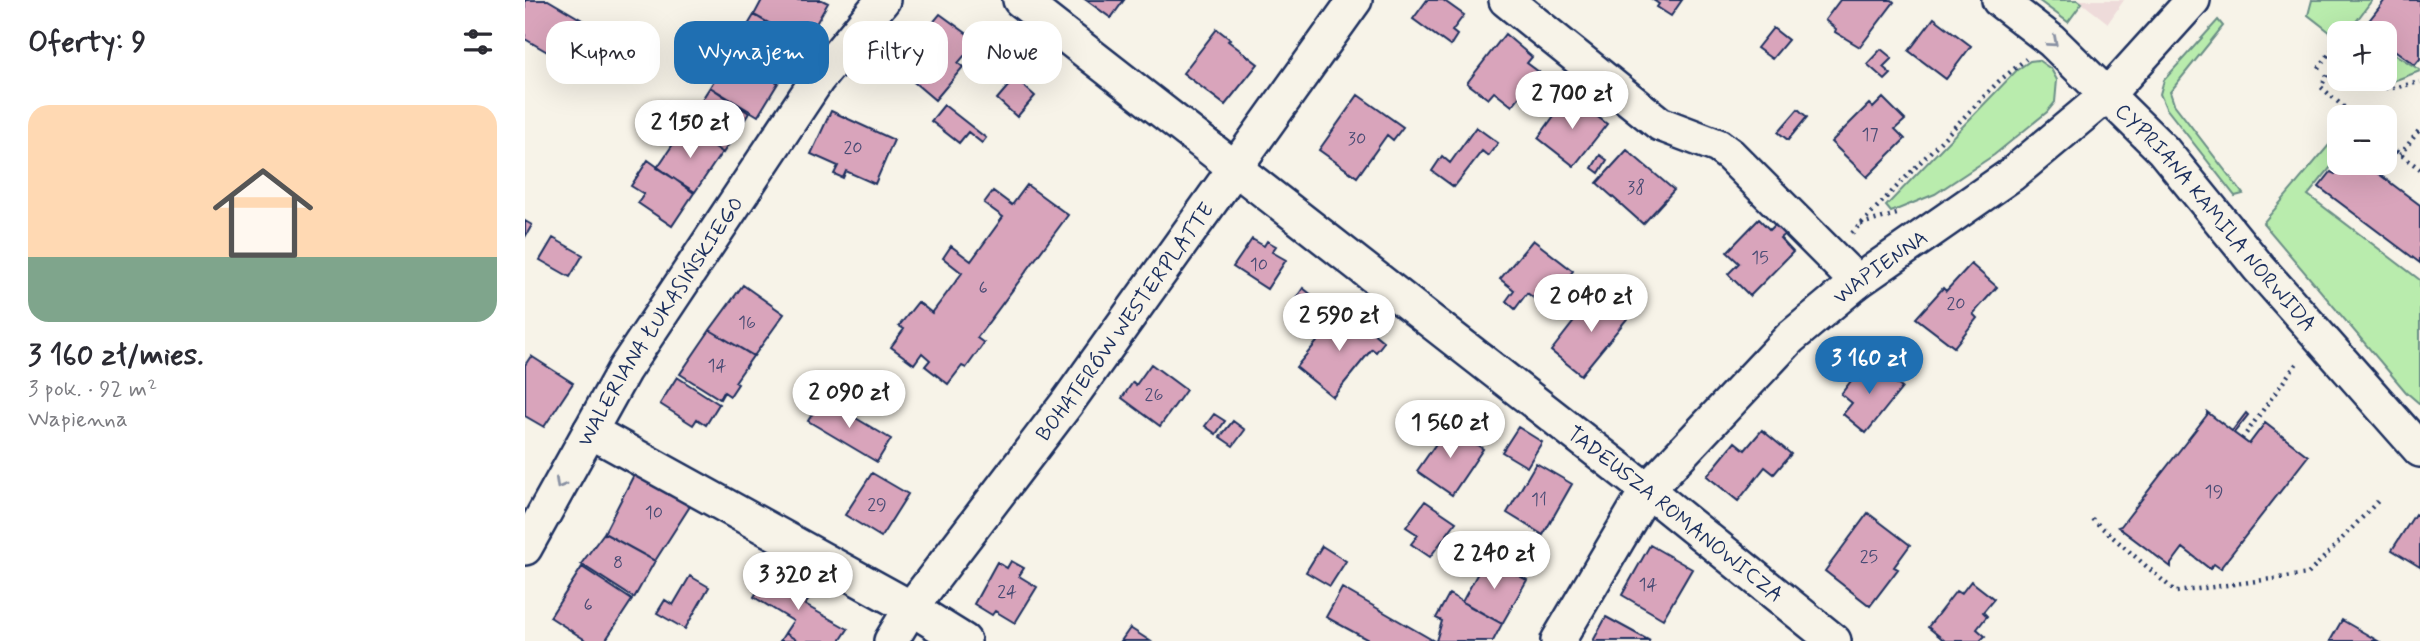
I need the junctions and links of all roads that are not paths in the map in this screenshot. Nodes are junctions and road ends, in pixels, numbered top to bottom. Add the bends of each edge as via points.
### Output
1 (883, 0) edge
2 (1020, 0) edge
3 (1355, 0) edge
4 (1506, 0) edge
5 (1999, 0) edge
6 (2193, 0) edge
7 (2108, 94) junction
8 (1235, 167) junction
9 (1857, 282) junction
10 (590, 431) junction
11 (2420, 450) edge
12 (1647, 490) junction
13 (525, 548) edge
14 (911, 608) junction
15 (891, 641) edge
16 (964, 641) edge
17 (1558, 641) edge
18 (1834, 641) edge

1 - 10 street, WALERIANA ŁUKASIŃSKIEGO via 817,80 624,370
2 - 8 street, TADEUSZA ROMANOWICZA
3 - 8 street, BOHATERÓW WESTERPLATTE
4 - 9 street via 1660,124 1730,155
5 -> 7 street, CYPRIANA KAMILA NORWIDA via 2052,41
6 - 7 street, WAPIENNA
7 - 9 street, WAPIENNA via 2011,175
7 - 11 street, CYPRIANA KAMILA NORWIDA via 2163,150 2259,268
8 - 12 street, TADEUSZA ROMANOWICZA
8 - 14 street, BOHATERÓW WESTERPLATTE via 1067,403
9 - 12 street, WAPIENNA via 1790,338
10 -> 13 street, WALERIANA ŁUKASIŃSKIEGO
10 - 14 street
12 - 17 street, WAPIENNA
12 - 18 street, TADEUSZA ROMANOWICZA
14 - 15 street, BOHATERÓW WESTERPLATTE
14 - 16 street

